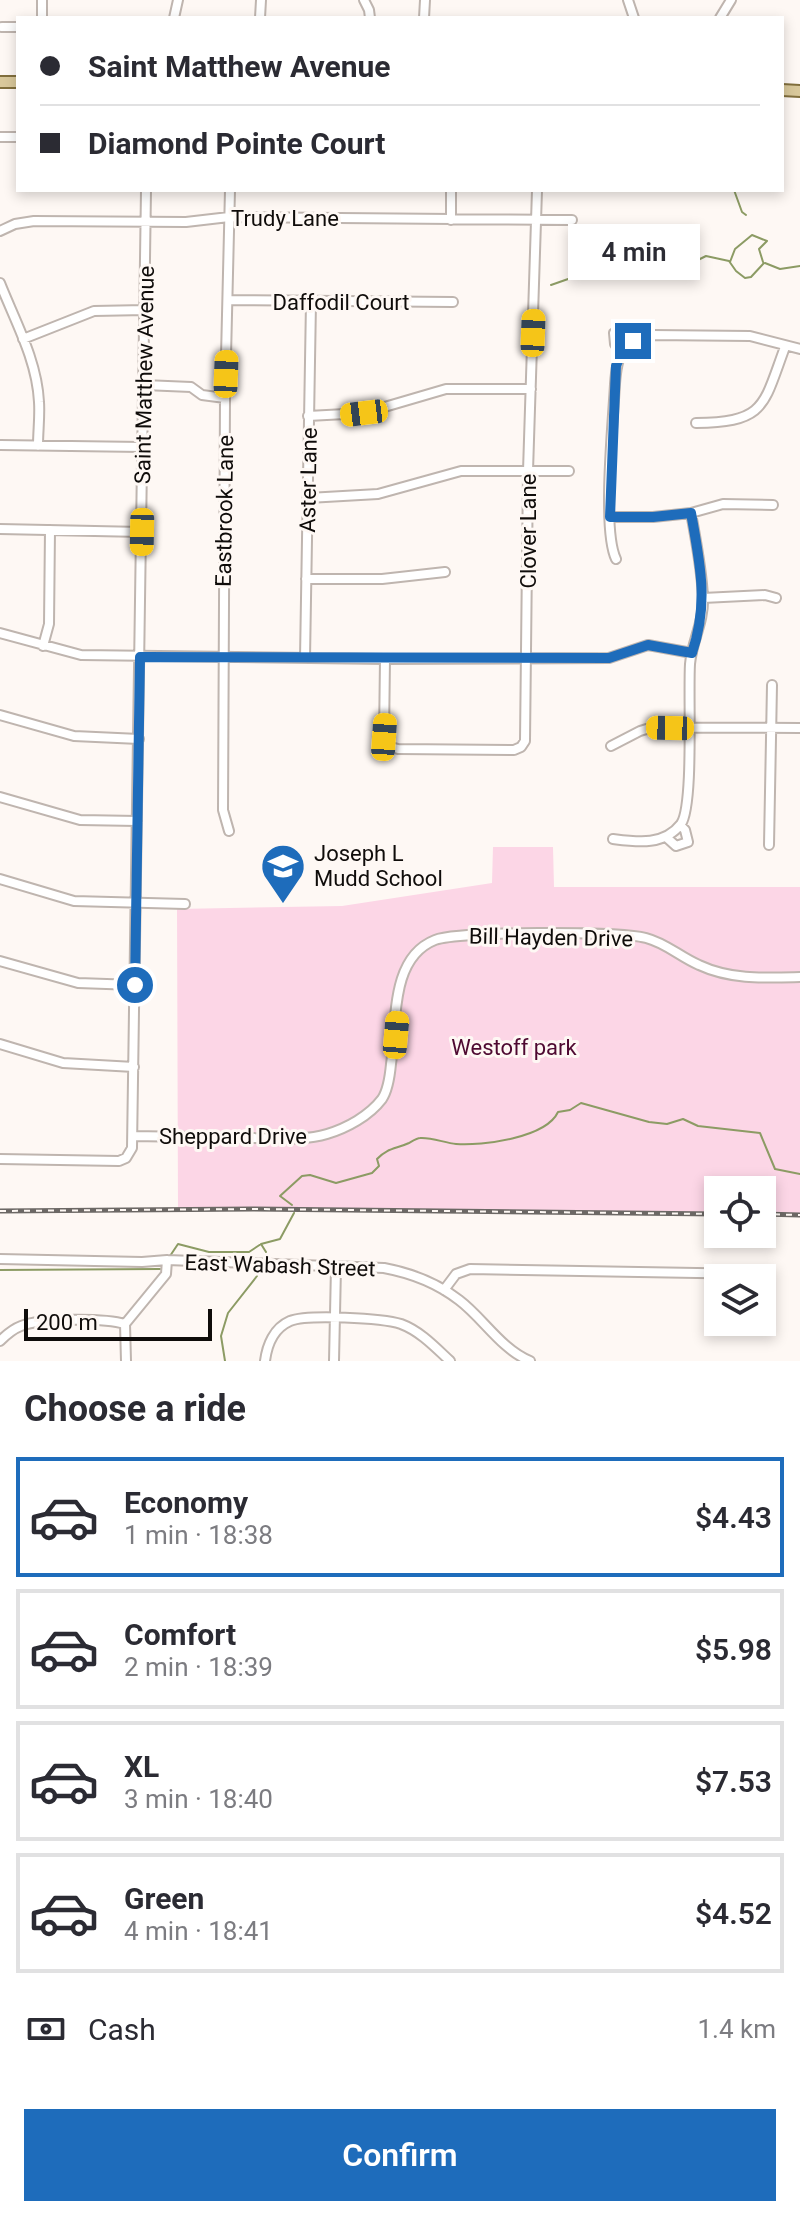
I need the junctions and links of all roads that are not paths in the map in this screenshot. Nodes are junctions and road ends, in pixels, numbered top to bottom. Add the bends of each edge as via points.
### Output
1 (2, 27) dead end
2 (16, 27) edge
3 (146, 192) edge
4 (230, 192) edge
5 (451, 192) edge
6 (537, 192) edge
7 (229, 217) junction
8 (451, 220) junction
9 (536, 220) junction
10 (572, 220) dead end
11 (146, 222) junction
12 (0, 231) edge
13 (0, 283) edge
14 (229, 300) junction
15 (311, 302) junction
16 (453, 302) dead end
17 (145, 310) junction
18 (23, 339) junction
19 (633, 341) junction
20 (785, 347) junction
21 (800, 349) edge
22 (621, 353) junction
23 (144, 385) junction
24 (531, 389) junction
25 (225, 398) junction
26 (308, 416) junction
27 (696, 423) dead end
28 (0, 445) edge
29 (38, 446) junction
30 (142, 447) junction
31 (528, 471) junction
32 (569, 471) dead end
33 (308, 498) junction
34 (773, 505) dead end
35 (691, 513) junction
36 (610, 517) junction
37 (0, 529) edge
38 (50, 530) junction
39 (142, 532) junction
40 (616, 559) dead end
41 (445, 572) dead end
42 (306, 579) junction
43 (703, 598) junction
44 (776, 598) dead end
45 (0, 633) edge
46 (43, 646) junction
47 (692, 653) junction
48 (140, 657) junction
49 (222, 658) junction
50 (305, 658) junction
51 (385, 659) junction
52 (527, 659) junction
53 (772, 685) dead end
54 (0, 715) edge
55 (688, 728) junction
56 (772, 728) junction
57 (800, 728) edge
58 (139, 739) junction
59 (611, 746) dead end
60 (0, 797) edge
61 (137, 821) junction
62 (680, 825) junction
63 (229, 831) dead end
64 (666, 837) junction
65 (613, 839) dead end
66 (769, 845) dead end
67 (0, 879) edge
68 (136, 903) junction
69 (185, 904) dead end
70 (0, 961) edge
71 (404, 971) joint
72 (800, 977) edge
73 (135, 985) junction
74 (0, 1044) edge
75 (134, 1067) junction
76 (133, 1136) junction
77 (0, 1159) edge
78 (0, 1259) edge
79 (167, 1260) junction
80 (336, 1267) junction
81 (704, 1273) edge
82 (444, 1290) junction
83 (335, 1319) junction
84 (125, 1324) junction
85 (0, 1341) edge
86 (126, 1361) edge
87 (265, 1361) edge
88 (334, 1361) edge
89 (450, 1361) edge
90 (530, 1361) edge

1 - 2 street
3 - 11 street, Saint Matthew Avenue
4 - 7 street, Eastbrook Lane
5 - 8 street
6 - 9 street, Clover Lane
7 - 8 street, Trudy Lane
7 - 11 street, Trudy Lane
7 - 14 street, Eastbrook Lane
8 - 9 street, Trudy Lane
9 - 10 street, Trudy Lane
9 - 24 street, Clover Lane
11 - 12 street, Trudy Lane via 34,221
11 - 17 street, Saint Matthew Avenue
13 - 18 street
14 - 15 street, Daffodil Court
14 - 25 street, Eastbrook Lane
15 - 16 street, Daffodil Court
15 - 26 street, Aster Lane
17 - 18 street via 94,311
17 - 23 street, Saint Matthew Avenue
18 - 29 street via 39,402
19 - 20 street via 652,335 736,335
19 - 22 street
19 - 22 street via 622,330 614,333
20 - 21 street
20 - 27 street via 756,411 744,419
22 - 36 street
23 - 25 street via 191,387 202,395
23 - 30 street, Saint Matthew Avenue
24 - 26 street via 446,389 364,413
24 - 31 street, Clover Lane
25 - 49 street, Eastbrook Lane
26 - 33 street, Aster Lane
28 - 29 street
29 - 30 street
30 - 39 street, Saint Matthew Avenue
31 - 32 street
31 - 33 street via 461,471 378,494
31 - 52 street, Clover Lane
33 - 42 street, Aster Lane
34 - 35 street via 723,504
35 - 36 street
35 - 43 street
36 - 40 street via 610,547
37 - 38 street
38 - 39 street
38 - 46 street via 49,624
39 - 48 street, Saint Matthew Avenue
41 - 42 street
42 - 50 street, Aster Lane
43 - 44 street
43 - 47 street
45 - 46 street
46 - 48 street via 81,655
47 - 52 street via 648,645 609,658
47 - 55 street
48 - 49 street
48 - 58 street, Saint Matthew Avenue
49 - 50 street
49 - 63 street, Eastbrook Lane via 223,810
50 - 51 street
51 - 52 street
51 - 52 street, Clover Lane via 387,746 514,750 526,735
53 - 56 street
54 - 58 street via 74,736
55 - 56 street
55 - 59 street via 653,727
55 - 62 street via 687,808
56 - 57 street
56 - 66 street
58 - 61 street, Saint Matthew Avenue
60 - 61 street via 80,820
61 - 68 street, Saint Matthew Avenue
62 - 64 street
62 - 64 street via 688,842 676,846
64 - 65 street
67 - 68 street via 74,901
68 - 69 street
68 - 73 street, Saint Matthew Avenue
70 - 73 street via 78,983
71 - 72 street, Bill Hayden Drive via 421,948 451,936 628,935 658,942 715,972
71 - 76 street, Sheppard Drive via 383,1097 355,1121 305,1138
73 - 75 street, Saint Matthew Avenue
74 - 75 street via 63,1063
75 - 76 street, Saint Matthew Avenue
76 - 77 street via 130,1153 119,1161
78 - 79 street, East Wabash Street
79 - 80 street, East Wabash Street
79 - 84 street via 166,1274
80 - 82 street, East Wabash Street via 384,1268
80 - 83 street
81 - 82 street via 470,1269 456,1274
82 - 90 street, East Wabash Street
83 - 87 street via 292,1320 267,1345
83 - 88 street
83 - 89 street via 400,1324
84 - 85 street via 33,1322
84 - 86 street

